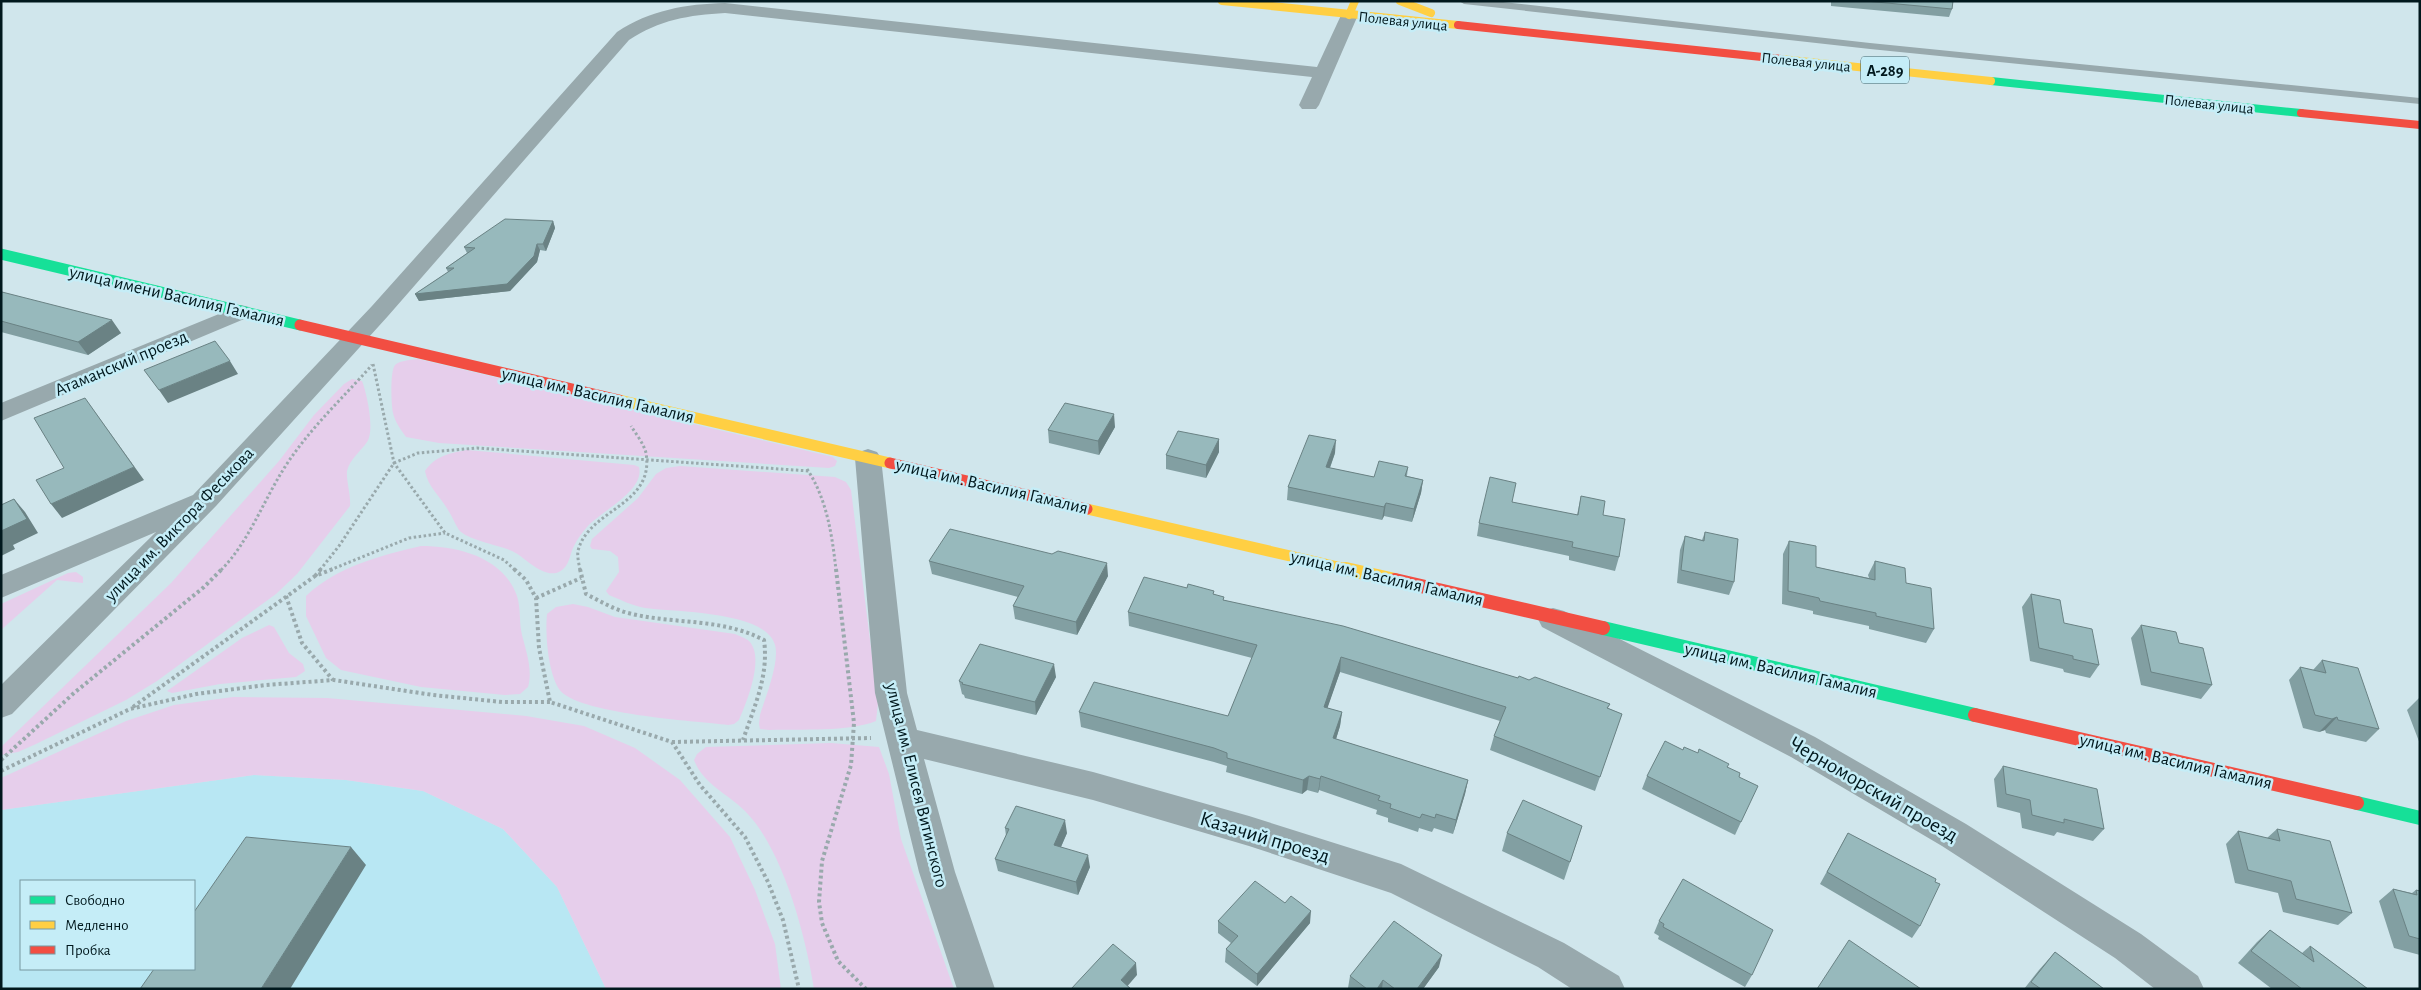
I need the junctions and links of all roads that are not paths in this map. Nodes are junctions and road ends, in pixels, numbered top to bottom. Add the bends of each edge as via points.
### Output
1 (1222, 1) edge
2 (1321, 1) edge
3 (1400, 1) edge
4 (1464, 1) edge
5 (1352, 7) edge
6 (1431, 13) junction
7 (1322, 74) junction
8 (2420, 102) edge
9 (1309, 105) dead end
10 (2420, 113) edge
11 (2420, 125) edge
12 (1, 254) edge
13 (241, 312) junction
14 (361, 340) junction
15 (1, 413) edge
16 (868, 458) junction
17 (206, 499) junction
18 (1, 587) edge
19 (1547, 615) junction
20 (1, 705) edge
21 (903, 740) junction
22 (2420, 818) edge
23 (976, 989) edge
24 (1606, 989) edge
25 (2186, 989) edge

1 - 5 main road, Полевая улица / А-289
2 - 5 main road, Полевая улица / А-289
3 - 6 main road, А-289
4 - 8 lane
5 - 6 main road, Полевая улица / А-289
5 - 7 street
5 - 11 main road, Полевая улица / А-289
6 - 10 main road, Полевая улица / А-289
7 - 9 street
7 - 14 street, улица им. Виктора Феськова via 725,8 692,9 661,15 638,24 623,36
12 - 13 main road, улица имени Василия Гамалия
13 - 14 main road, улица имени Василия Гамалия
13 - 15 street, Атаманский проезд
14 - 16 main road, улица им. Василия Гамалия
14 - 17 street, улица им. Виктора Феськова
16 - 19 main road, улица им. Василия Гамалия
16 - 21 street, улица им. Елисея Витинского via 892,693
17 - 18 street
17 - 20 street, улица им. Виктора Феськова
19 - 22 main road, улица им. Василия Гамалия
19 - 25 street, Черноморский проезд via 1803,747 1945,830 2128,946
21 - 23 street, улица им. Елисея Витинского via 937,872
21 - 24 street, Казачий проезд via 1093,786 1401,880 1551,955

